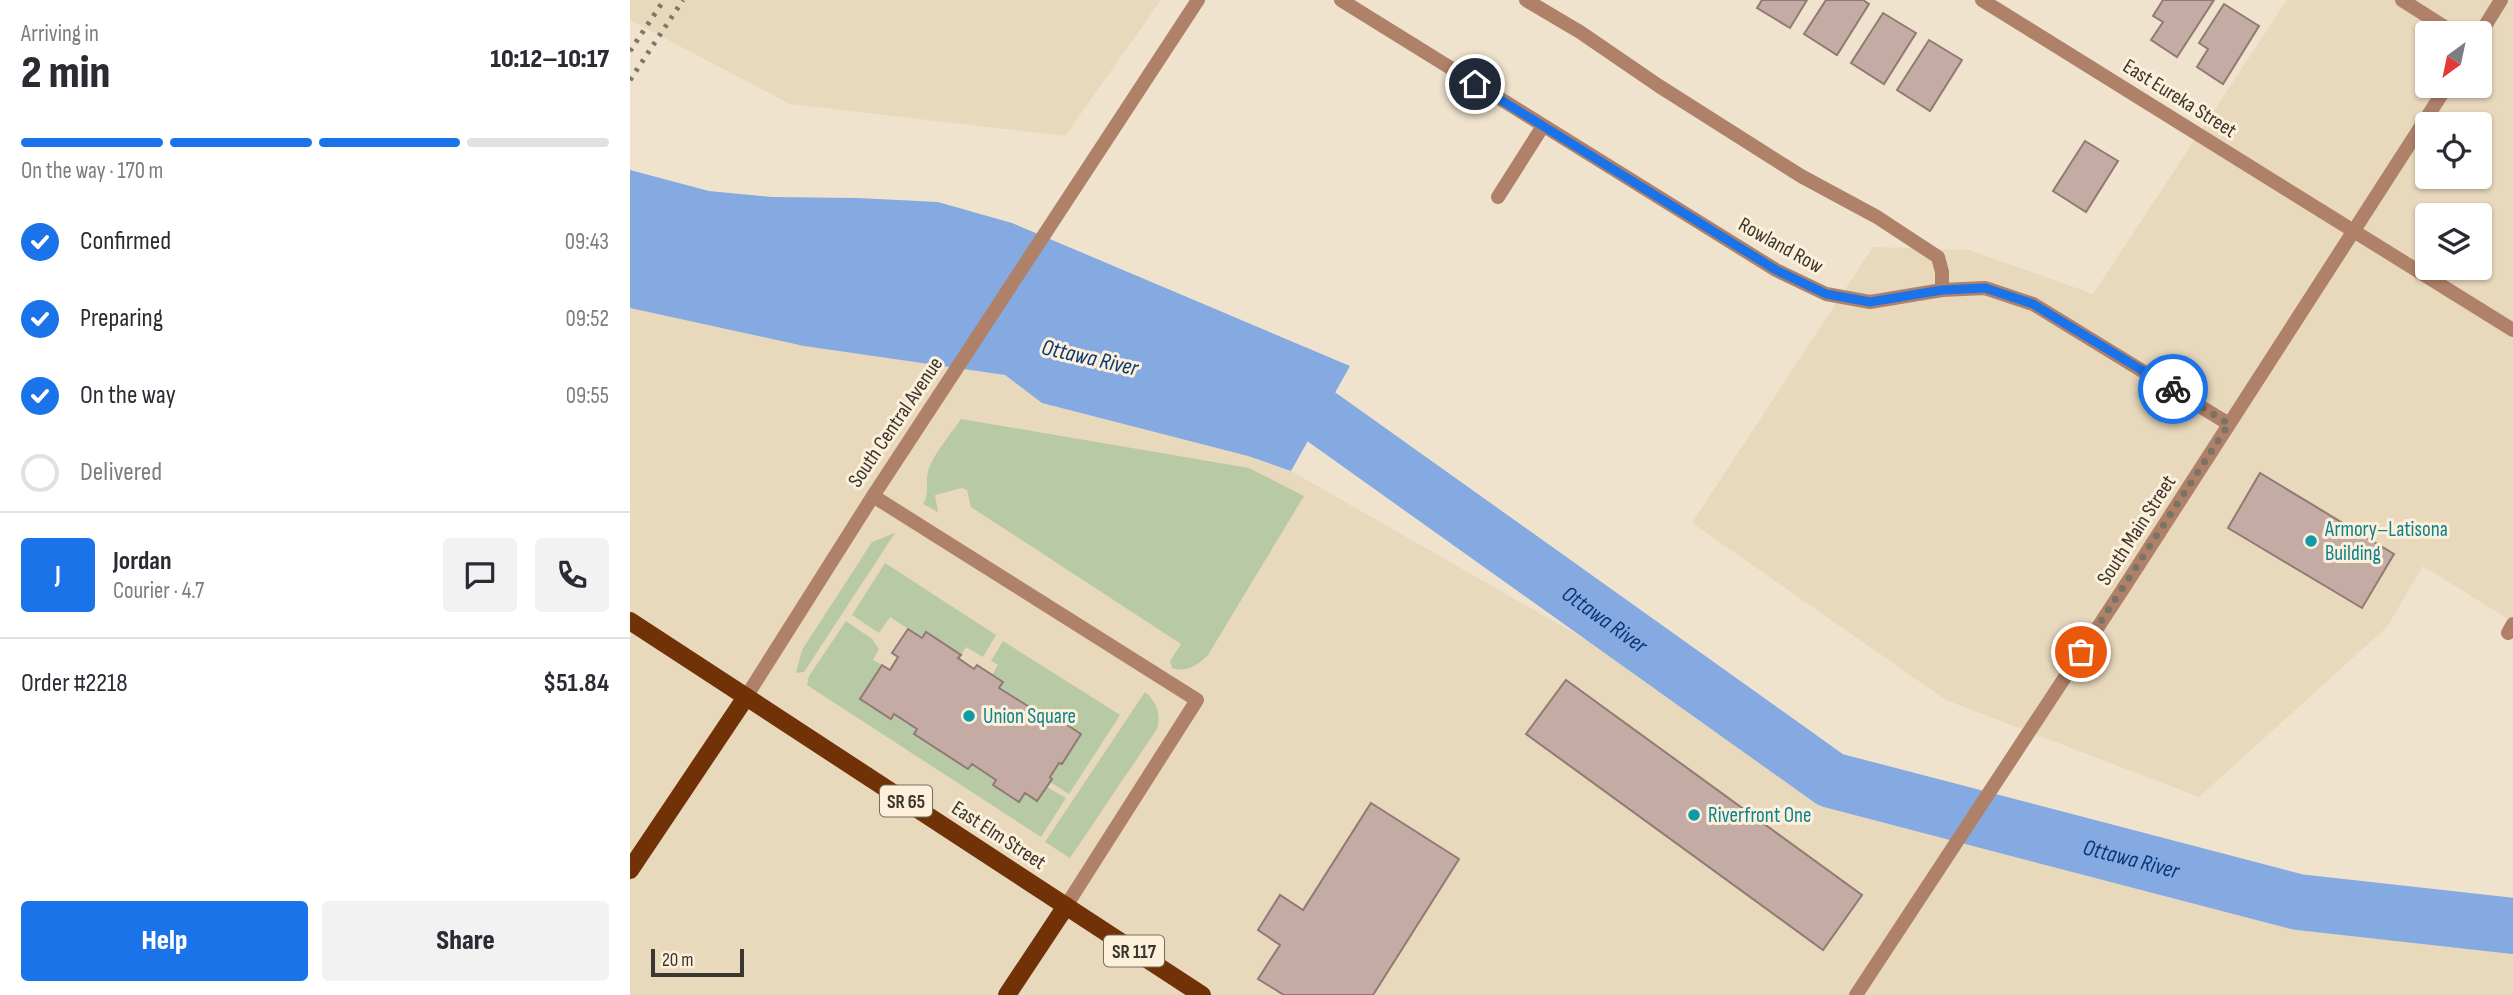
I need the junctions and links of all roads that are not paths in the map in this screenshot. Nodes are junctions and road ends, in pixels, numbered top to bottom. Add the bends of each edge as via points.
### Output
1 (1198, 0) edge
2 (1340, 0) edge
3 (1526, 0) edge
4 (1982, 0) edge
5 (2402, 0) edge
6 (2501, 0) edge
7 (2435, 21) edge
8 (2488, 21) edge
9 (2439, 98) edge
10 (1543, 126) junction
11 (1498, 197) dead end
12 (2355, 232) junction
13 (1942, 290) junction
14 (2513, 330) edge
15 (2229, 424) junction
16 (873, 496) junction
17 (630, 621) edge
18 (746, 697) junction
19 (630, 870) edge
20 (1066, 906) junction
21 (1007, 995) edge
22 (1202, 995) edge
23 (1856, 995) edge

1 - 16 street, South Central Avenue
2 - 10 street, Rowland Row
3 - 13 street via 1801,176 1877,216 1938,257
4 - 12 street, East Eureka Street
5 - 7 street
6 - 8 street
9 - 12 street, South Main Street
10 - 11 street
10 - 13 street, Rowland Row via 1776,270 1826,294 1870,302
12 - 14 street, East Eureka Street
12 - 15 street, South Main Street
13 - 15 street, Rowland Row via 1985,288 2033,304
15 - 23 street, South Main Street
16 - 18 street, South Central Avenue
16 - 20 street via 1197,700
17 - 18 main road, East Elm Street / SR 65
18 - 19 main road, South Central Avenue
18 - 20 main road, East Elm Street / SR 65
20 - 21 main road
20 - 22 main road, East Elm Street / SR 117

